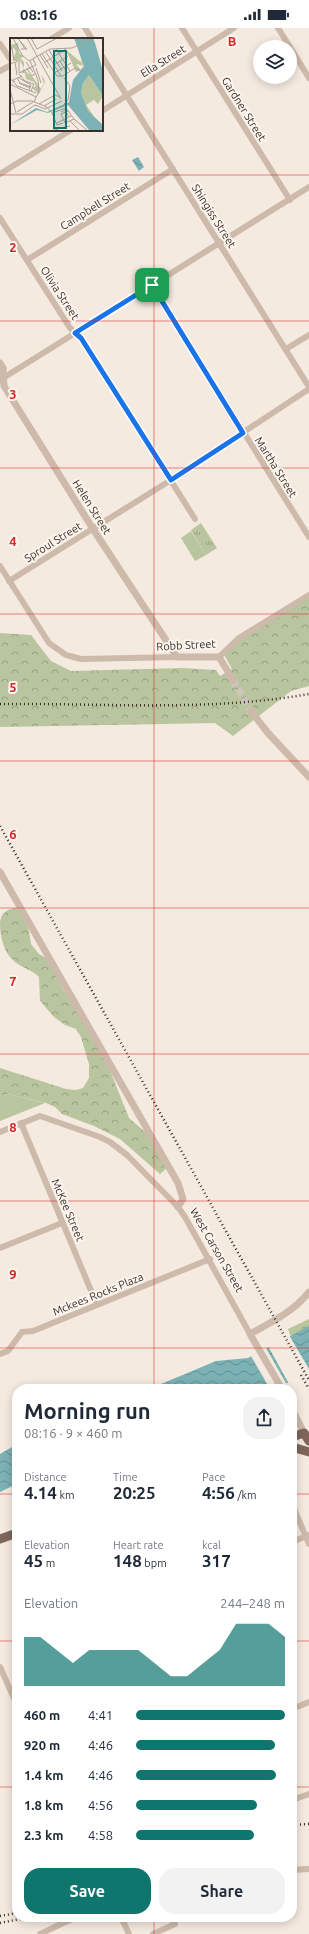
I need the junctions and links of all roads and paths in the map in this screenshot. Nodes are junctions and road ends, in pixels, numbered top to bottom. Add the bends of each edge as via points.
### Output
1 (69, 28) edge
2 (85, 28) edge
3 (182, 28) edge
4 (234, 28) edge
5 (278, 28) edge
6 (54, 38) edge
7 (91, 38) edge
8 (286, 40) edge
9 (0, 44) edge
10 (197, 52) junction
11 (103, 58) edge
12 (297, 58) edge
13 (10, 59) edge
14 (10, 66) edge
15 (0, 72) edge
16 (309, 78) edge
17 (127, 95) junction
18 (103, 110) edge
19 (69, 131) edge
20 (173, 169) junction
21 (0, 174) edge
22 (309, 187) edge
23 (290, 200) junction
24 (0, 218) edge
25 (219, 243) junction
26 (27, 260) junction
27 (152, 285) junction
28 (75, 333) junction
29 (309, 335) edge
30 (286, 349) junction
31 (0, 363) edge
32 (2, 379) edge
33 (309, 388) edge
34 (243, 433) junction
35 (171, 480) junction
36 (195, 519) dead end
37 (93, 529) junction
38 (309, 537) edge
39 (0, 566) edge
40 (9, 580) junction
41 (309, 595) edge
42 (177, 657) junction
43 (219, 657) junction
44 (233, 680) tunnel mouth
45 (252, 711) tunnel mouth
46 (309, 777) edge
47 (0, 872) edge
48 (21, 1123) junction
49 (0, 1132) edge
50 (178, 1207) junction
51 (62, 1223) junction
52 (0, 1248) edge
53 (210, 1259) junction
54 (309, 1292) edge
55 (97, 1305) junction
56 (250, 1334) junction
57 (0, 1354) edge
58 (279, 1384) edge
59 (297, 1419) edge
60 (304, 1433) junction
61 (297, 1435) edge
62 (309, 1441) edge
63 (297, 1448) edge
64 (309, 1452) edge
65 (297, 1514) edge
66 (12, 1535) edge
67 (308, 1536) edge
68 (0, 1539) edge
69 (297, 1540) edge
70 (309, 1544) edge
71 (0, 1667) edge
72 (12, 1694) edge
73 (309, 1702) edge
74 (297, 1707) edge
75 (309, 1794) edge
76 (297, 1798) edge
77 (309, 1869) edge
78 (297, 1870) edge
79 (65, 1922) edge
80 (123, 1922) edge
81 (174, 1922) edge
82 (40, 1934) edge
83 (129, 1934) edge
84 (153, 1934) edge

1 - 6 street
2 - 7 street
3 - 10 street, Gardner Street
4 - 10 street, Ella Street
5 - 8 street
9 - 13 street
10 - 17 street, Ella Street
10 - 23 street, Gardner Street
11 - 17 street, Shingiss Street
12 - 16 street
14 - 15 street
17 - 18 street, Ella Street
17 - 20 street, Shingiss Street
19 - 21 street
20 - 25 street, Shingiss Street
20 - 26 street, Campbell Street
22 - 23 street
23 - 25 street
24 - 26 street, Olivia Street
25 - 27 street
25 - 30 street, Shingiss Street
26 - 28 street, Olivia Street
27 - 28 street
27 - 34 street, Martha Street
28 - 32 street
28 - 35 street, Olivia Street via 81,338
29 - 30 street
30 - 33 street, Shingiss Street
31 - 32 street, Helen Street via 3,368
32 - 37 street, Helen Street
33 - 34 street, Sproul Street
34 - 35 street, Sproul Street
34 - 38 street, Martha Street
35 - 36 street, Olivia Street
35 - 37 street, Sproul Street
37 - 40 street, Sproul Street
37 - 42 street, Helen Street
39 - 40 street
40 - 42 street, Robb Street via 49,644 66,655 81,659
41 - 43 street, Robb Street via 239,638
42 - 43 street, Robb Street
43 - 44 street
45 - 46 street via 268,733
47 - 50 street via 178,1183 183,1199
48 - 49 street
48 - 50 street, West Carson Street via 40,1116 110,1142 127,1155
48 - 51 street, McKee Street
50 - 53 street, West Carson Street
51 - 52 street
51 - 55 street, McKee Street
53 - 55 street, Mckees Rocks Plaza
53 - 56 street, West Carson Street
54 - 56 street via 300,1304 288,1313
55 - 57 street, Mckees Rocks Plaza via 33,1331 22,1332 8,1351
56 - 58 street, West Carson Street
59 - 60 street
60 - 61 main road
60 - 62 main road
63 - 64 main road
65 - 67 street
66 - 68 main road
67 - 69 street
67 - 70 street
71 - 72 street
73 - 74 street
75 - 76 street
77 - 78 street
79 - 82 street
80 - 83 street
81 - 84 street via 175,1924

